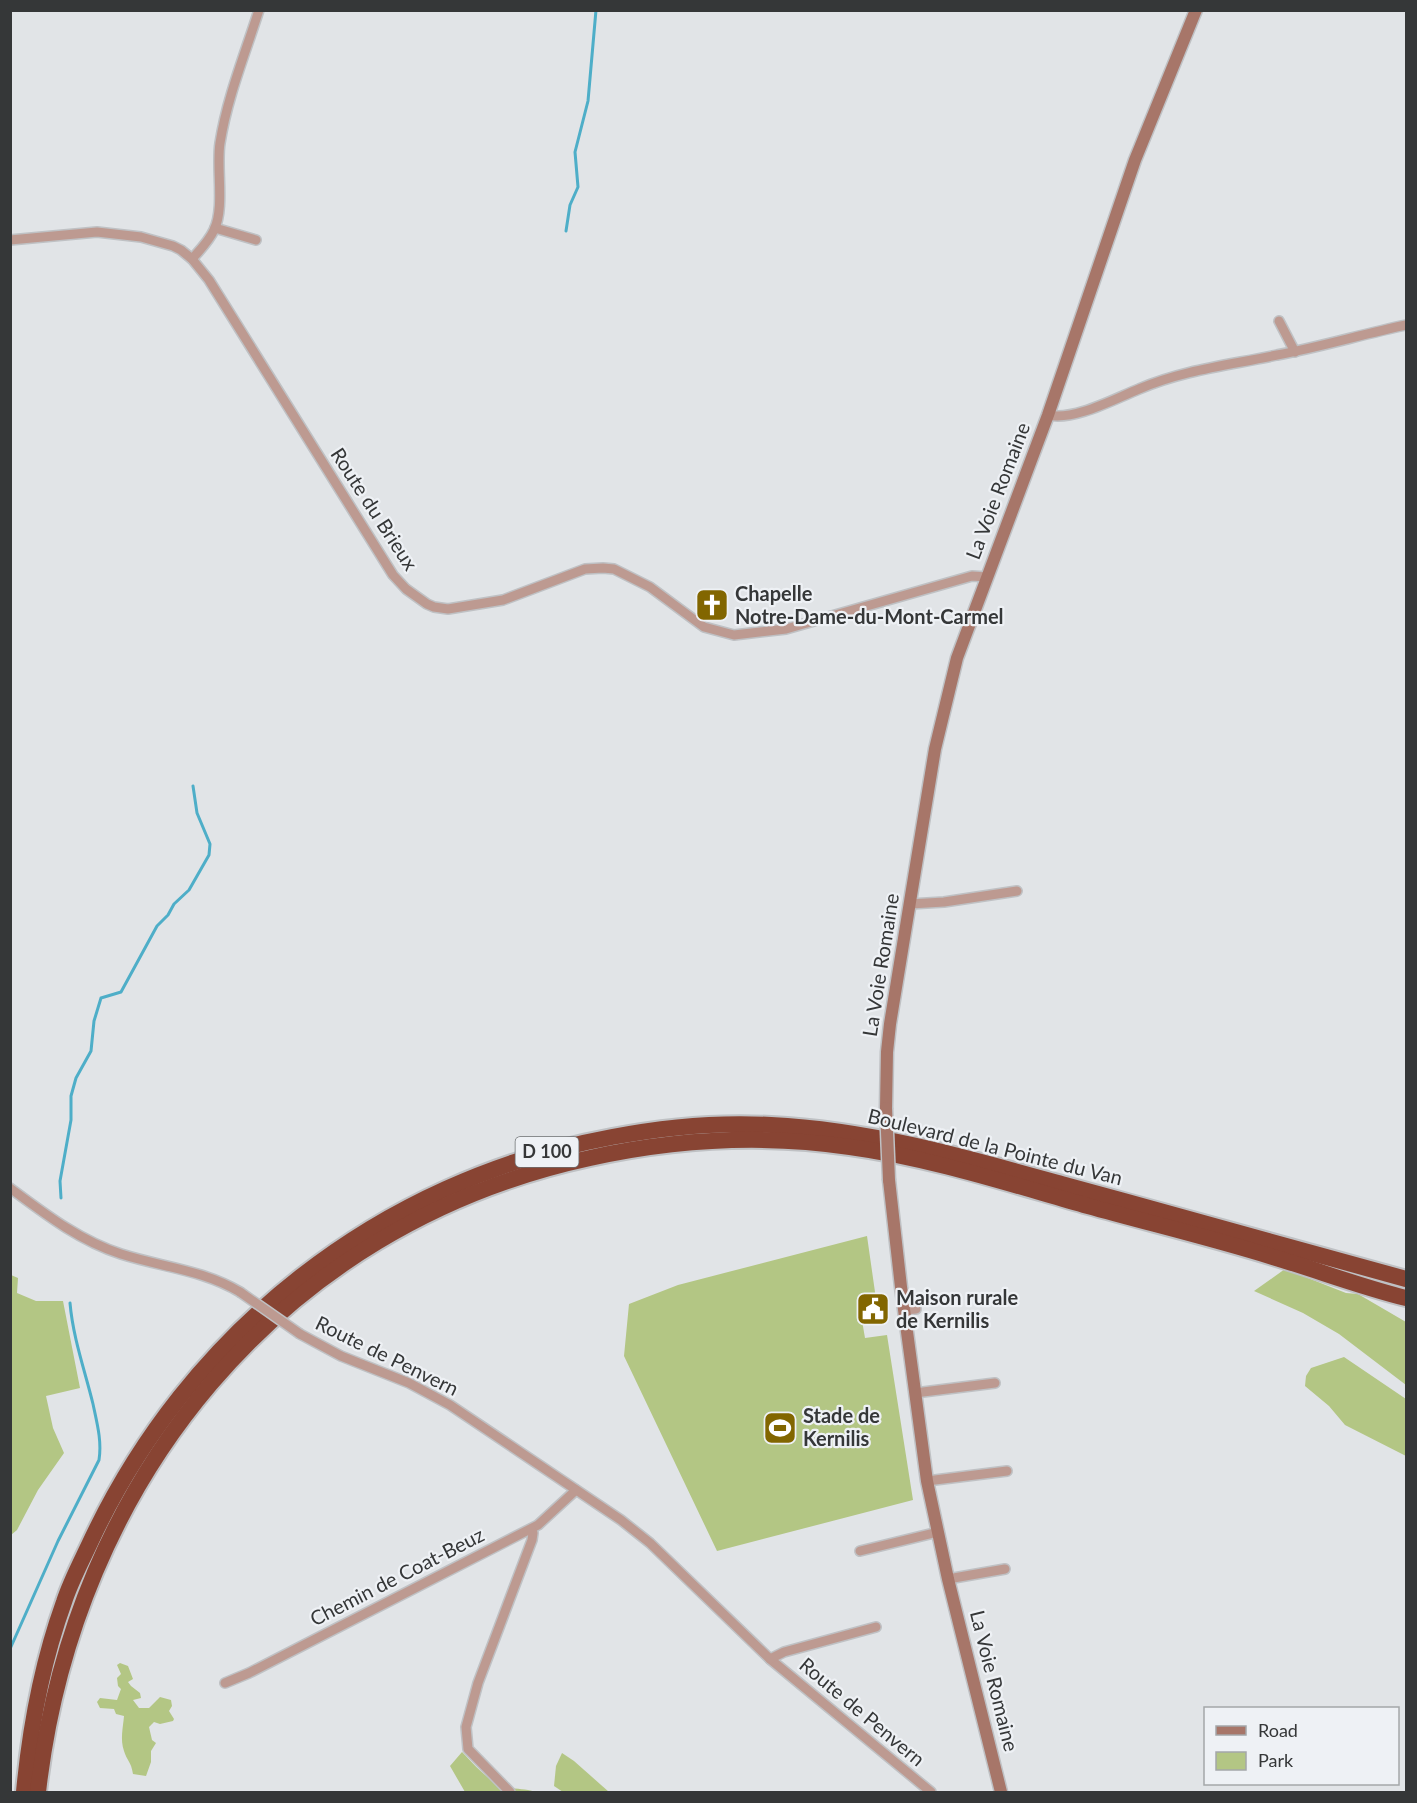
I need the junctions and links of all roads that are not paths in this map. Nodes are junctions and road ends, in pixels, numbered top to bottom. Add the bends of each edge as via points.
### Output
1 (259, 10) edge
2 (1196, 10) edge
3 (215, 228) junction
4 (10, 240) edge
5 (256, 240) dead end
6 (192, 259) junction
7 (1279, 321) dead end
8 (1407, 325) edge
9 (1294, 352) junction
10 (1048, 416) junction
11 (987, 577) junction
12 (1017, 891) dead end
13 (910, 904) junction
14 (10, 1188) edge
15 (1407, 1279) edge
16 (1407, 1298) edge
17 (995, 1383) dead end
18 (915, 1393) junction
19 (1007, 1471) dead end
20 (927, 1481) junction
21 (576, 1490) junction
22 (531, 1529) junction
23 (938, 1532) junction
24 (860, 1551) dead end
25 (1005, 1569) dead end
26 (948, 1579) junction
27 (876, 1626) dead end
28 (770, 1659) junction
29 (225, 1683) dead end
30 (24, 1792) edge
31 (38, 1792) edge
32 (510, 1792) edge
33 (931, 1792) edge
34 (1001, 1792) edge

1 - 3 street via 219,144 220,187
2 - 10 street, La Voie Romaine via 1138,150
3 - 5 street
3 - 6 street
4 - 6 street, Route du Brieux via 79,232 127,234 173,246
6 - 11 street, Route du Brieux via 209,280 393,575 406,589 434,607 459,608 503,600 570,574 603,568 644,583 704,627 742,634 786,629 972,576
7 - 9 street
8 - 9 street
9 - 10 street via 1187,372 1082,411
10 - 11 street, La Voie Romaine
11 - 13 street, La Voie Romaine via 957,658 941,716
12 - 13 street
13 - 18 street, La Voie Romaine, bridge via 888,1039 886,1108 889,1180 910,1310
14 - 21 street, Route de Penvern, bridge via 50,1217 102,1246 222,1282 300,1334 431,1394 477,1421
15 - 30 highway, Boulevard de la Pointe du Van / D 100 via 997,1165 891,1139 825,1129 745,1124 666,1128 556,1149 486,1171 392,1215 317,1263 232,1338 190,1383 156,1428 113,1495 65,1599 36,1706
16 - 31 highway, Boulevard de la Pointe du Van / D 100 via 1027,1188 849,1147 770,1139 680,1143 568,1163 496,1185 393,1233 321,1280 217,1376 181,1420 141,1480 89,1583 55,1692
17 - 18 street
18 - 20 street, La Voie Romaine
19 - 20 street
20 - 23 street, La Voie Romaine
21 - 22 street, Chemin de Coat-Beuz
21 - 28 street, Route de Penvern via 650,1543
22 - 29 street, Chemin de Coat-Beuz
22 - 32 street via 532,1540 478,1683 466,1727 468,1749
23 - 24 street
23 - 26 street, La Voie Romaine
25 - 26 street
26 - 34 street, La Voie Romaine
27 - 28 street, Route de Penvern
28 - 33 street, Route de Penvern

